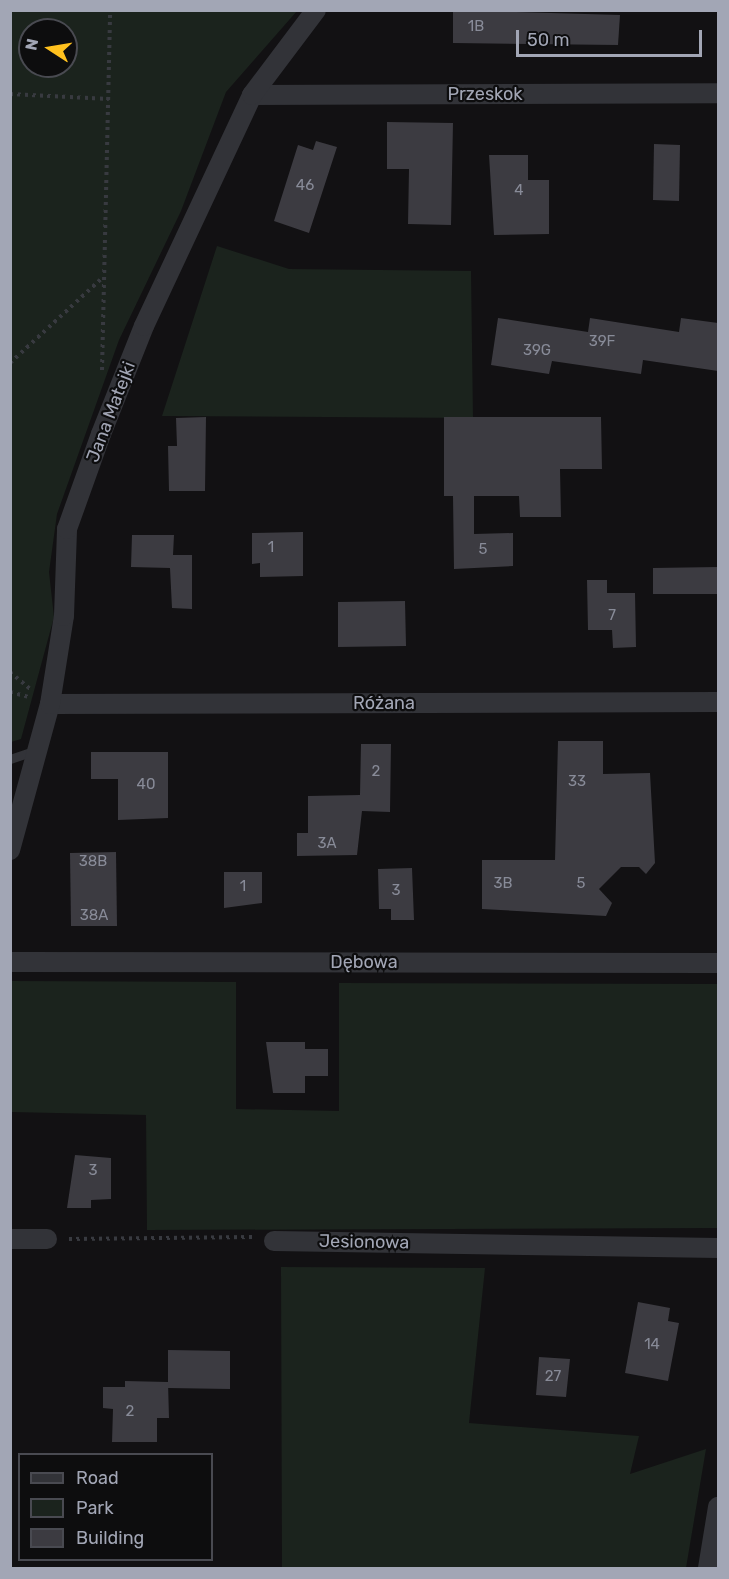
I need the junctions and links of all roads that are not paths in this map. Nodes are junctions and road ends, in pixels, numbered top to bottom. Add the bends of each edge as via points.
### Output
1 (316, 10) edge
2 (718, 93) edge
3 (252, 95) junction
4 (718, 702) edge
5 (50, 704) junction
6 (36, 750) junction
7 (10, 759) edge
8 (10, 850) edge
9 (10, 962) edge
10 (718, 963) edge
11 (10, 1239) edge
12 (47, 1239) road end
13 (274, 1241) road end
14 (718, 1248) edge
15 (718, 1507) edge
16 (708, 1569) edge

1 - 3 street, Jana Matejki
2 - 3 street, Przeskok
3 - 5 street, Jana Matejki via 144,326 67,529 64,616
4 - 5 street, Różana
5 - 6 street, Jana Matejki
6 - 7 lane
6 - 8 street, Jana Matejki
9 - 10 street, Dębowa
11 - 12 street
13 - 14 street, Jesionowa
15 - 16 street

